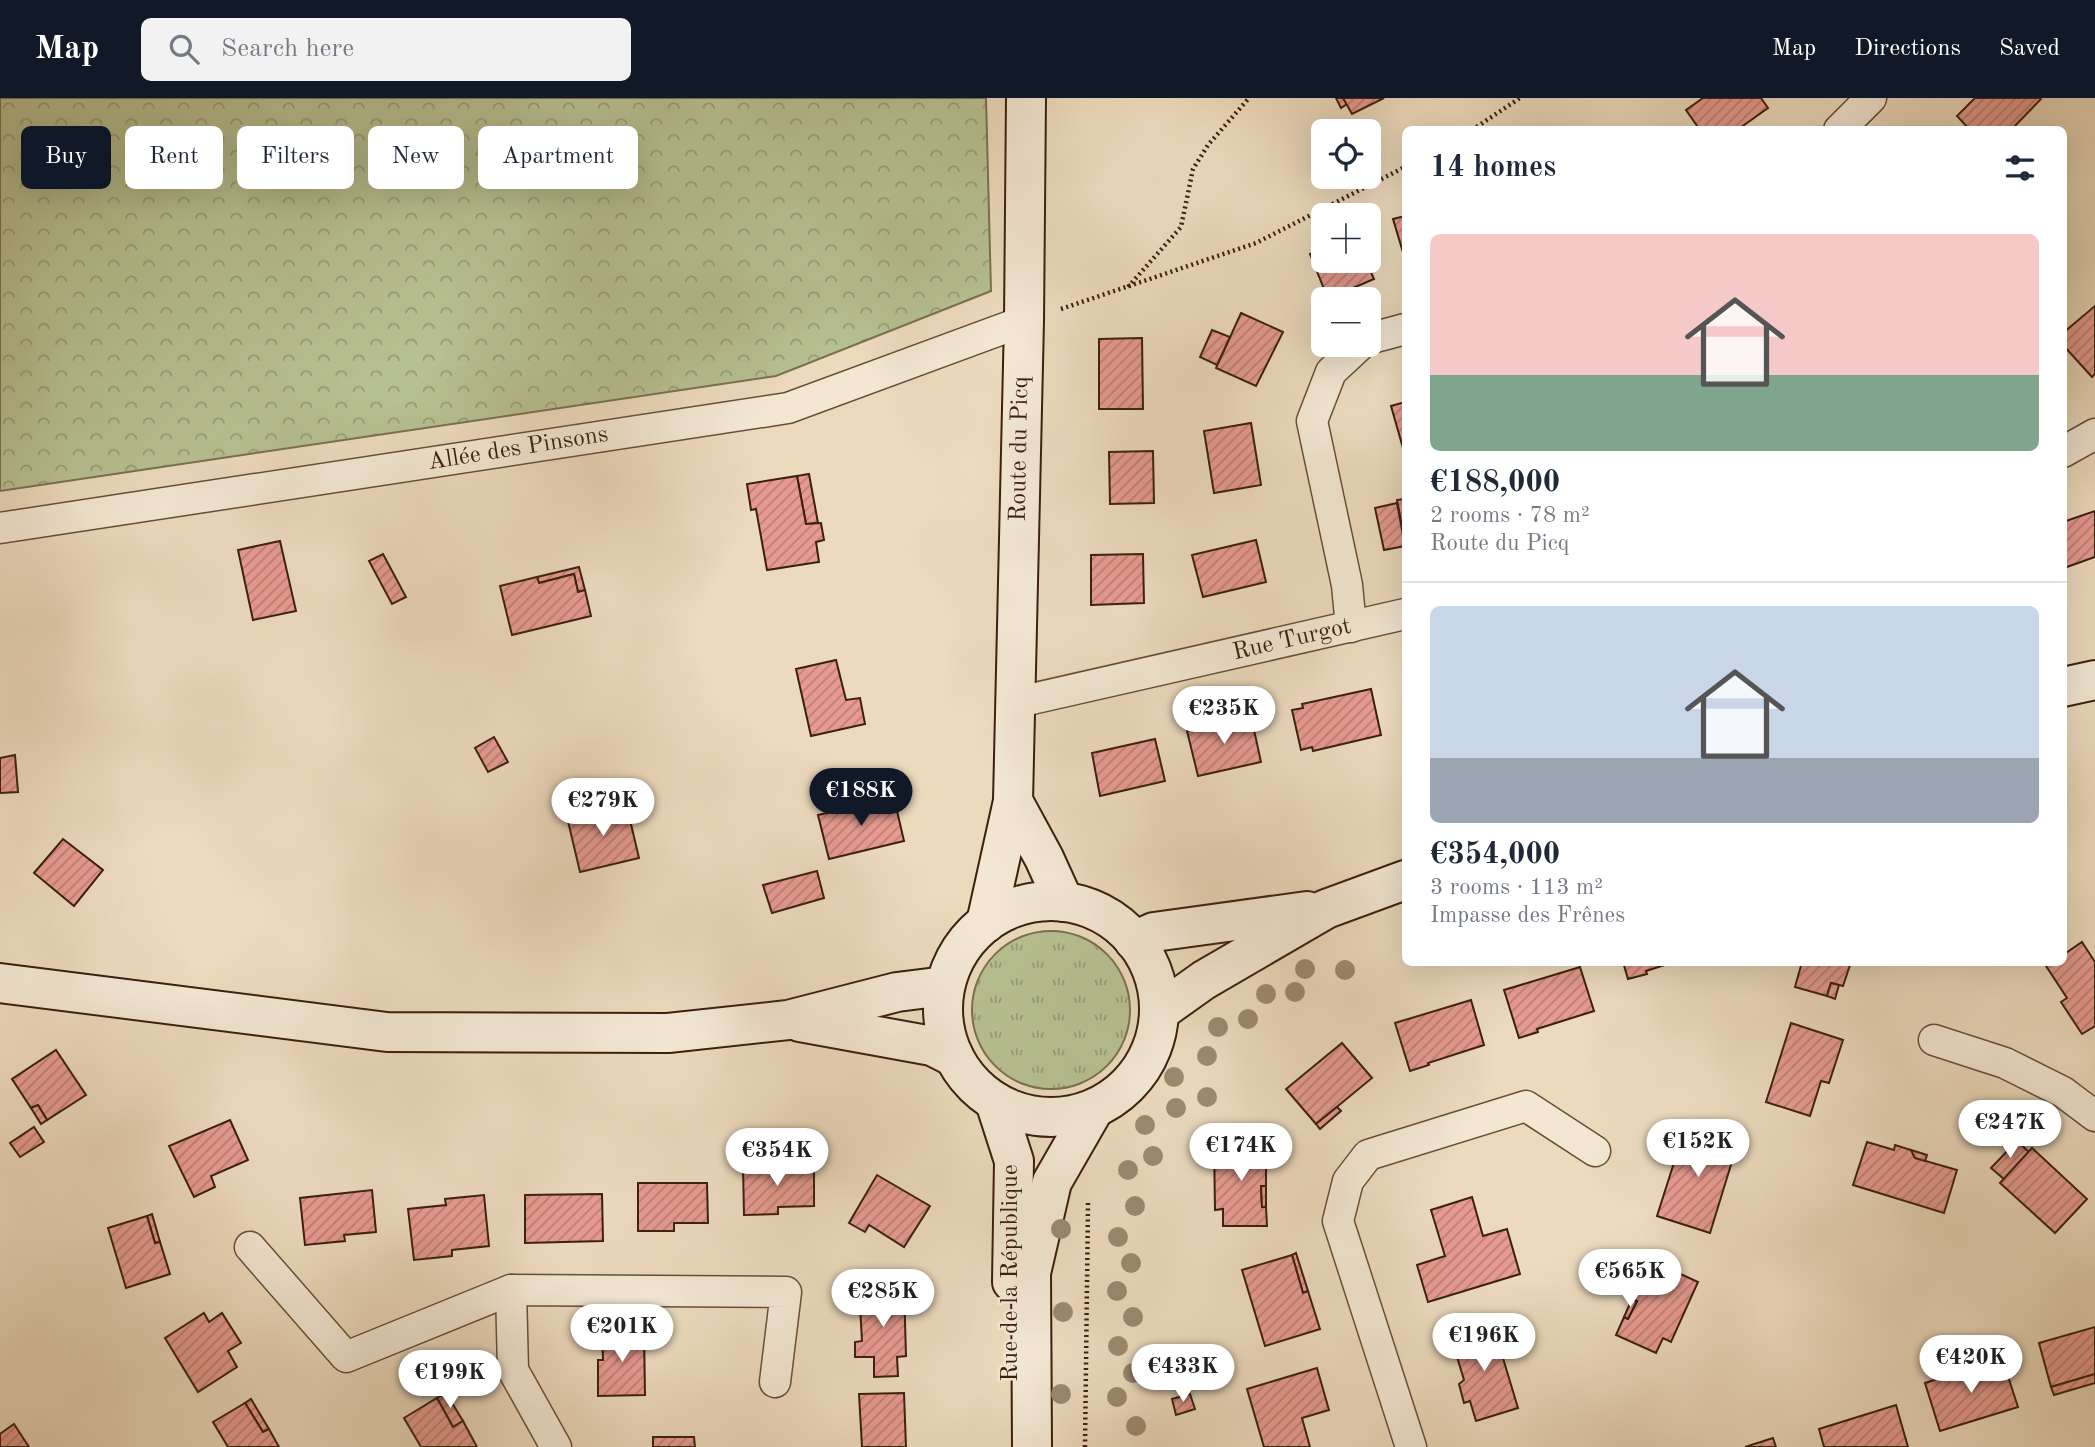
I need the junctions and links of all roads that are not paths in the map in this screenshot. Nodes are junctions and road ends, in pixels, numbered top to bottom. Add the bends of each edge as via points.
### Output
1 (1026, 98) edge
2 (1871, 98) edge
3 (1843, 126) edge
4 (1024, 321) junction
5 (1402, 330) edge
6 (1381, 335) edge
7 (1347, 357) edge
8 (2095, 434) edge
9 (2067, 450) edge
10 (0, 527) edge
11 (1402, 615) edge
12 (1351, 627) junction
13 (2095, 680) edge
14 (2067, 686) edge
15 (1014, 703) junction
16 (1013, 801) junction
17 (1402, 881) edge
18 (1064, 902) junction
19 (1326, 909) junction
20 (986, 923) junction
21 (1135, 941) junction
22 (0, 983) edge
23 (945, 986) junction
24 (1159, 1012) junction
25 (788, 1020) junction
26 (1934, 1040) dead end
27 (954, 1057) junction
28 (995, 1102) junction
29 (1094, 1109) junction
30 (2095, 1116) edge
31 (1595, 1151) dead end
32 (250, 1247) dead end
33 (511, 1290) junction
34 (775, 1382) dead end
35 (556, 1447) edge
36 (1010, 1447) edge
37 (1032, 1447) edge
38 (1411, 1447) edge

1 - 4 main road, Route du Picq
2 - 3 street
4 - 10 street, Allée des Pinsons via 788,408
4 - 15 main road, Route du Picq
5 - 6 street
7 - 12 street via 1331,372 1312,421 1347,585
8 - 9 street
11 - 12 street, Rue Turgot
12 - 15 street, Rue Turgot
13 - 14 main road
15 - 16 main road, Route du Picq
16 - 18 main road, Route du Picq
16 - 20 main road, Route du Picq
17 - 19 main road
18 - 20 main road via 1036,902 1010,909
18 - 21 main road via 1114,922
19 - 21 main road via 1154,932
19 - 24 main road via 1204,980
20 - 23 main road via 967,940
21 - 24 main road via 1148,963
22 - 25 main road via 387,1032 668,1033
23 - 25 main road via 897,992
23 - 27 main road via 943,1022
24 - 29 main road via 1154,1042 1141,1070 1120,1093
25 - 27 main road via 932,1046
26 - 30 street via 2005,1063 2063,1092
27 - 28 main road via 971,1082
28 - 29 main road via 1038,1116 1061,1117
28 - 36 main road, Rue de la République via 1014,1161
29 - 37 main road, Rue de la République via 1052,1182 1031,1273
31 - 38 street via 1526,1106 1368,1155 1348,1181 1338,1221
32 - 33 street via 346,1357
33 - 34 street via 786,1292
33 - 35 street via 513,1370

